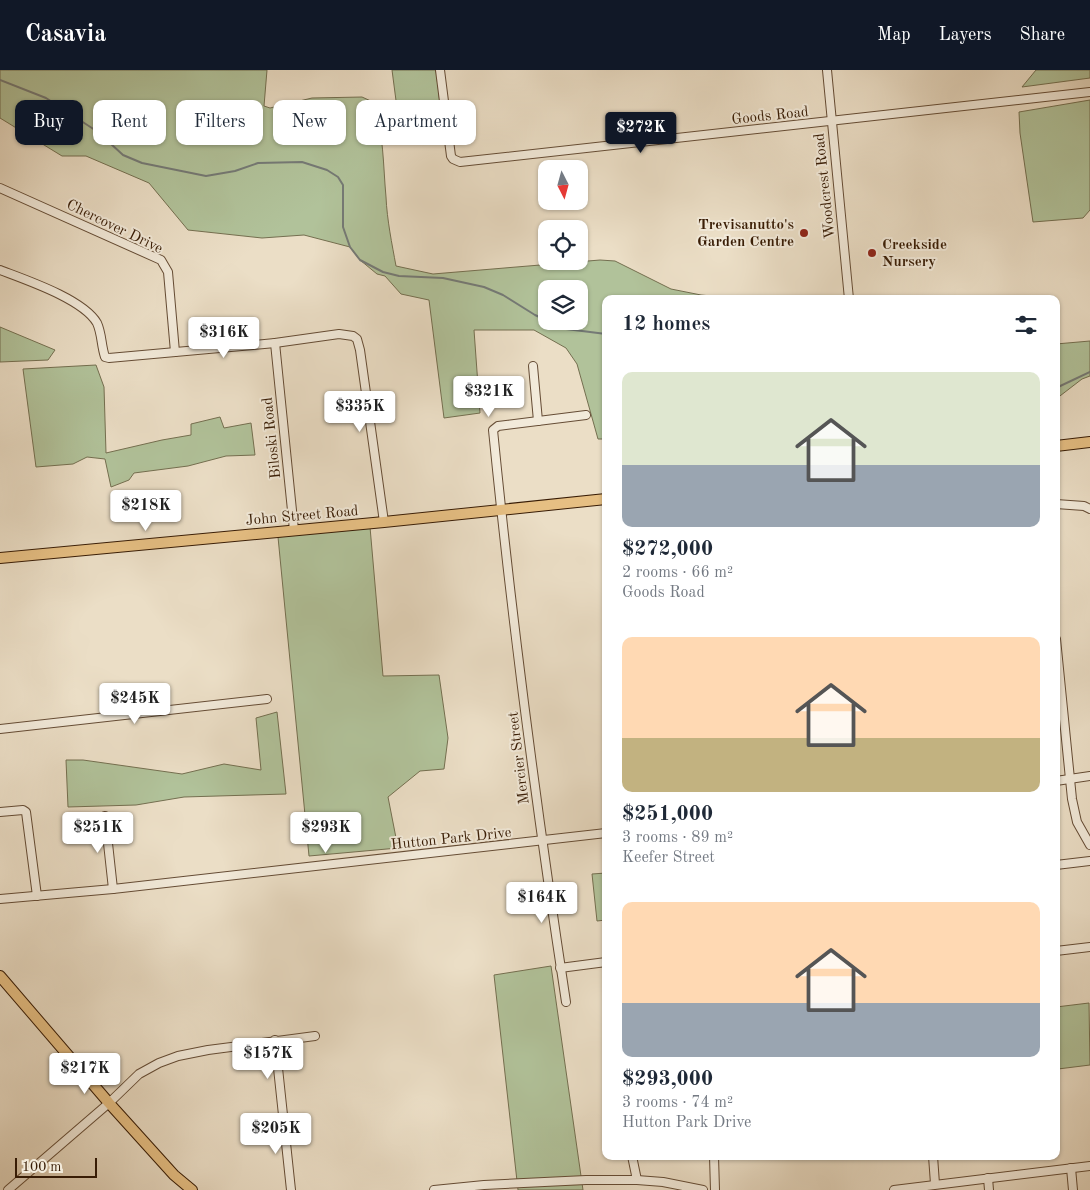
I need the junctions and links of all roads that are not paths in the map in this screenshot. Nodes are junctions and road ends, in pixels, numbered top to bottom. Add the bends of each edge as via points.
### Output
1 (440, 70) edge
2 (827, 70) edge
3 (1090, 92) edge
4 (832, 122) junction
5 (0, 188) edge
6 (0, 270) edge
7 (849, 295) edge
8 (275, 344) junction
9 (175, 352) junction
10 (533, 366) dead end
11 (586, 415) dead end
12 (538, 421) junction
13 (1090, 442) edge
14 (1060, 446) edge
15 (602, 498) edge
16 (1060, 504) edge
17 (1090, 509) edge
18 (501, 510) junction
19 (384, 522) junction
20 (294, 530) junction
21 (0, 558) edge
22 (1060, 676) edge
23 (267, 699) dead end
24 (0, 729) edge
25 (1090, 776) edge
26 (1071, 779) junction
27 (1060, 780) edge
28 (0, 812) edge
29 (105, 816) dead end
30 (602, 834) edge
31 (542, 842) junction
32 (1090, 845) edge
33 (1090, 861) edge
34 (1060, 865) edge
35 (113, 889) junction
36 (37, 896) junction
37 (0, 899) edge
38 (1090, 947) edge
39 (1060, 951) edge
40 (602, 963) edge
41 (560, 968) junction
42 (0, 976) edge
43 (566, 1002) dead end
44 (315, 1036) dead end
45 (275, 1040) junction
46 (109, 1103) junction
47 (283, 1118) junction
48 (246, 1121) dead end
49 (633, 1160) edge
50 (714, 1160) edge
51 (933, 1160) edge
52 (1090, 1166) edge
53 (1071, 1168) junction
54 (988, 1178) junction
55 (637, 1180) junction
56 (935, 1184) junction
57 (8, 1190) edge
58 (192, 1190) edge
59 (291, 1190) edge
60 (434, 1190) edge
61 (703, 1190) edge
62 (715, 1190) edge
63 (894, 1190) edge
64 (989, 1190) edge
65 (1073, 1190) edge

1 - 4 street, Goods Road via 451,156 460,162
2 - 4 street, Woodcrest Road
3 - 4 street, Goods Road
4 - 7 street, Woodcrest Road
5 - 9 street, Chercover Drive via 161,260 168,272
6 - 9 street via 84,308 97,324 105,356 109,358
8 - 9 street
8 - 19 street via 339,334 357,339
8 - 20 street, Biloski Road
10 - 12 street
11 - 12 street
12 - 18 street, Mercier Street via 498,426 493,430
13 - 14 main road
15 - 18 main road, John Street Road
16 - 17 street
18 - 19 main road, John Street Road
18 - 31 street, Mercier Street
19 - 20 main road, John Street Road
20 - 21 main road, John Street Road
22 - 26 street
23 - 24 street
25 - 26 street
26 - 27 street
26 - 32 street via 1077,822
28 - 36 street via 26,812
29 - 35 street
30 - 31 street, Hutton Park Drive
31 - 35 street, Hutton Park Drive
31 - 41 street, Mercier Street
33 - 34 street
35 - 36 street, Hutton Park Drive
36 - 37 street, Hutton Park Drive
38 - 39 street
40 - 41 street
41 - 43 street, Mercier Street
42 - 46 main road
44 - 45 street
45 - 46 street via 208,1050 159,1063 139,1074
45 - 47 street
46 - 57 street
46 - 58 main road via 174,1175
47 - 48 street
47 - 59 street
49 - 55 street
50 - 62 street
51 - 56 street
52 - 53 street
53 - 54 street
53 - 65 street
54 - 56 street
54 - 64 street
55 - 60 street via 586,1180
55 - 61 street
56 - 63 street

